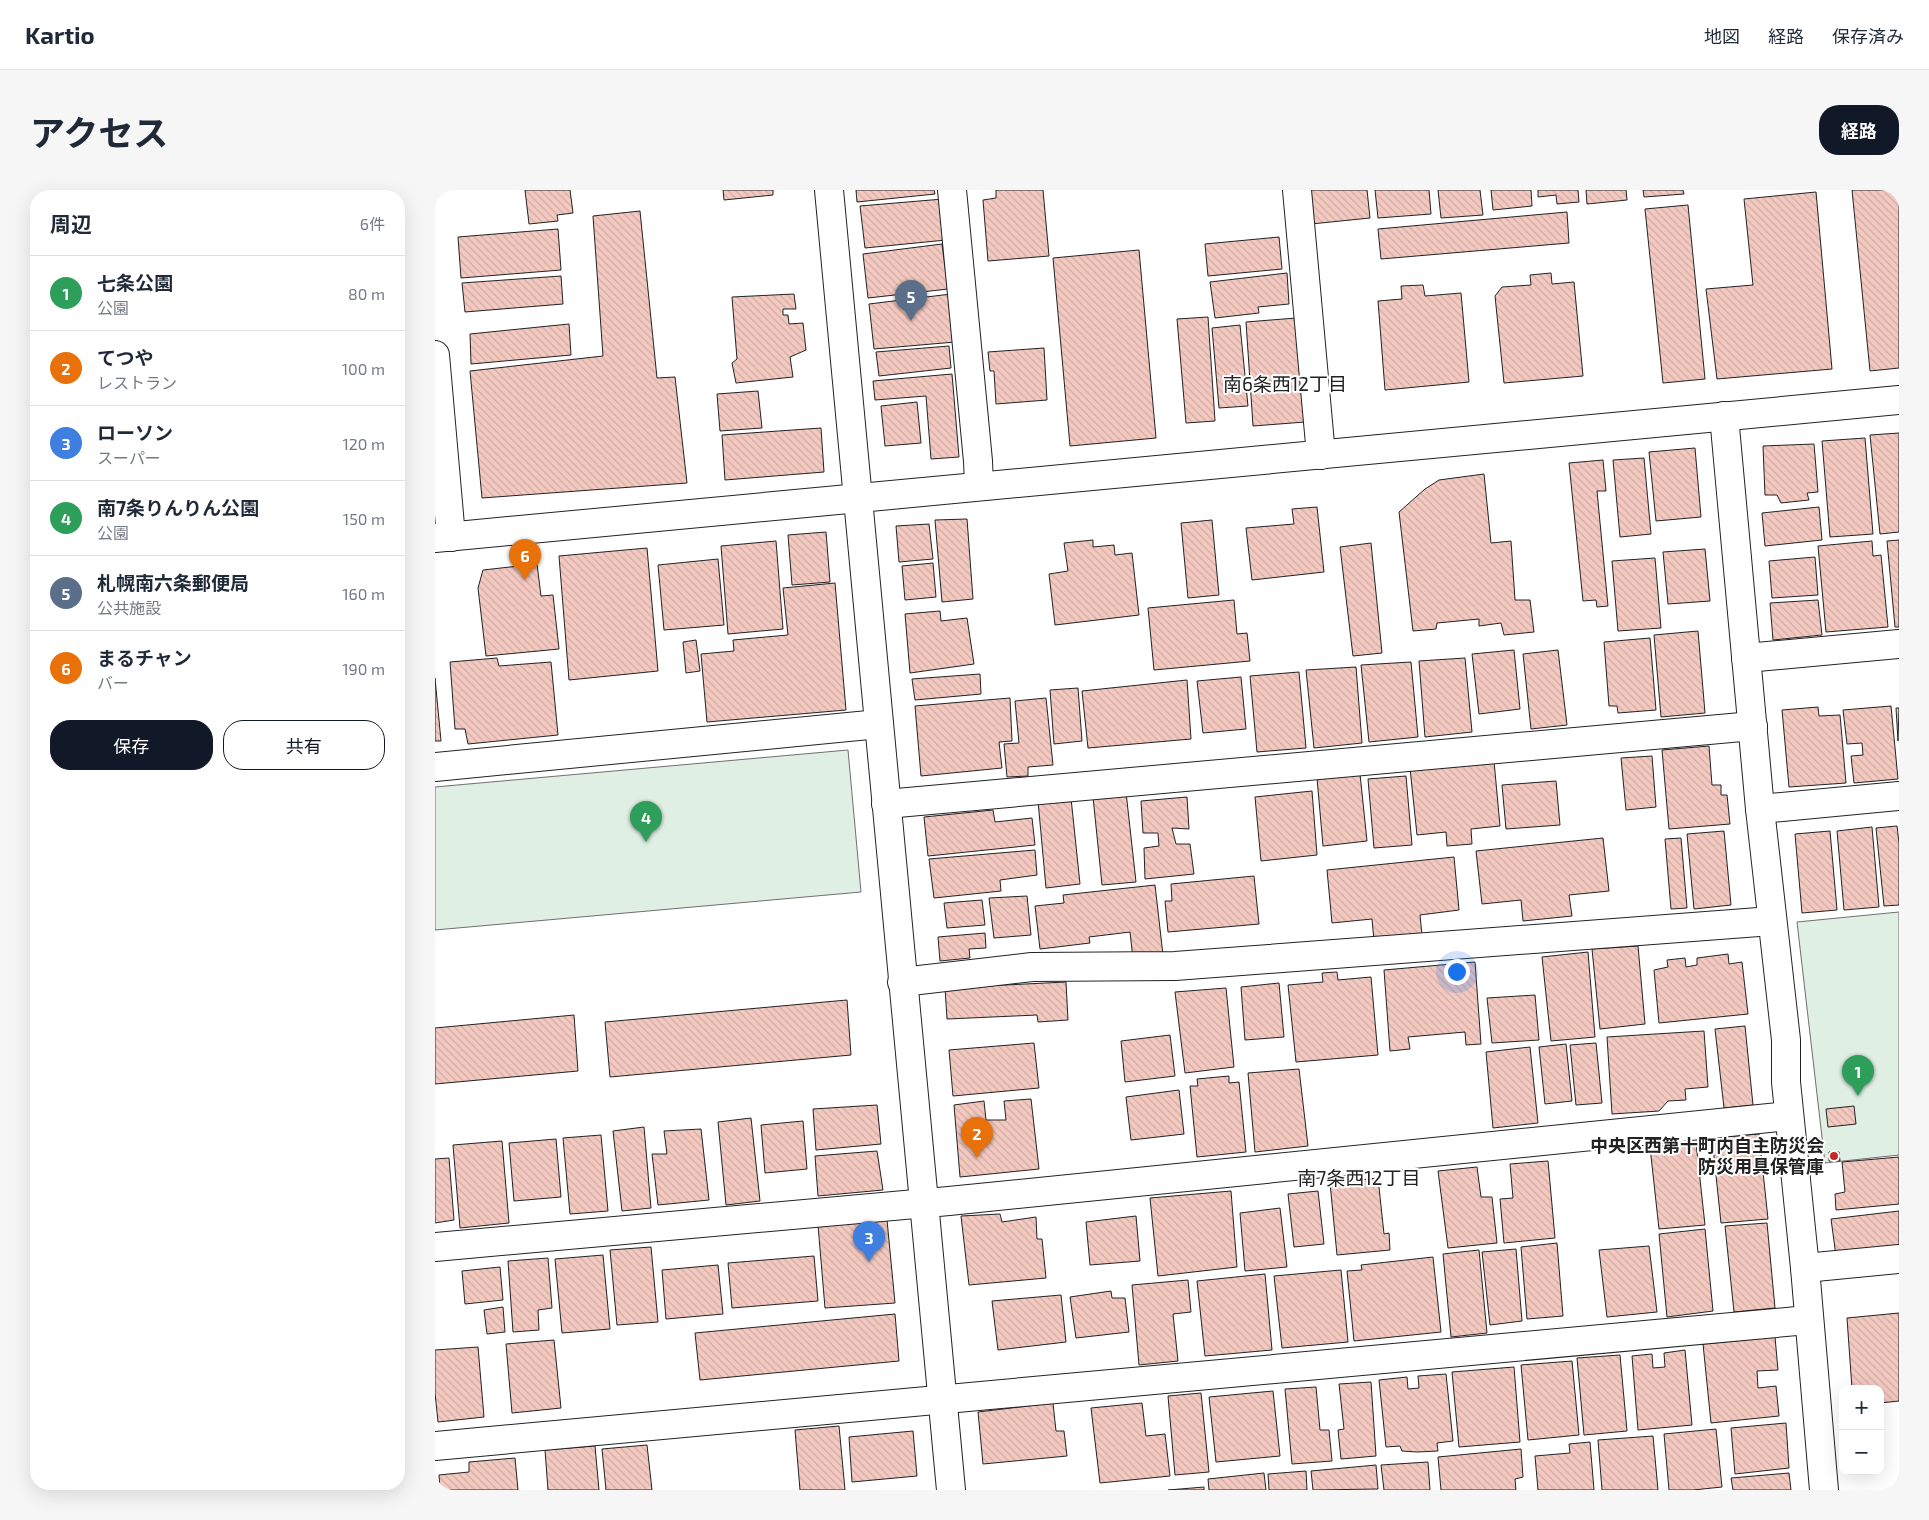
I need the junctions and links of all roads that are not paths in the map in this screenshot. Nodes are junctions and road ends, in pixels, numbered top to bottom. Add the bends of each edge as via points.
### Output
1 (829, 190) edge
2 (952, 190) edge
3 (1297, 190) edge
4 (435, 355) edge
5 (1899, 400) edge
6 (1724, 416) junction
7 (1321, 455) junction
8 (979, 486) junction
9 (858, 498) junction
10 (443, 537) edge
11 (1899, 644) edge
12 (1746, 658) junction
13 (879, 724) junction
14 (1753, 726) junction
15 (435, 767) edge
16 (1899, 796) edge
17 (886, 804) junction
18 (1761, 809) junction
19 (1772, 921) junction
20 (902, 982) junction
21 (1789, 1116) junction
22 (924, 1203) junction
23 (435, 1247) edge
24 (1899, 1260) edge
25 (1805, 1268) junction
26 (1808, 1320) junction
27 (942, 1398) junction
28 (435, 1446) edge
29 (951, 1490) edge
30 (1824, 1490) edge

1 - 9 street
2 - 8 street
3 - 7 street
4 - 10 street
5 - 6 street
6 - 7 street
6 - 12 street
7 - 8 street
8 - 9 street
9 - 10 street
9 - 13 street
11 - 12 street
12 - 14 street
13 - 15 street
13 - 17 street
14 - 17 street
14 - 18 street
16 - 18 street
17 - 20 street
18 - 19 street
19 - 20 street via 1175,966 1031,967
19 - 21 street via 1785,1040
20 - 22 street
21 - 22 street
21 - 25 street
22 - 23 street
22 - 27 street
24 - 25 street
25 - 26 street
26 - 27 street
26 - 30 street
27 - 28 street
27 - 29 street

